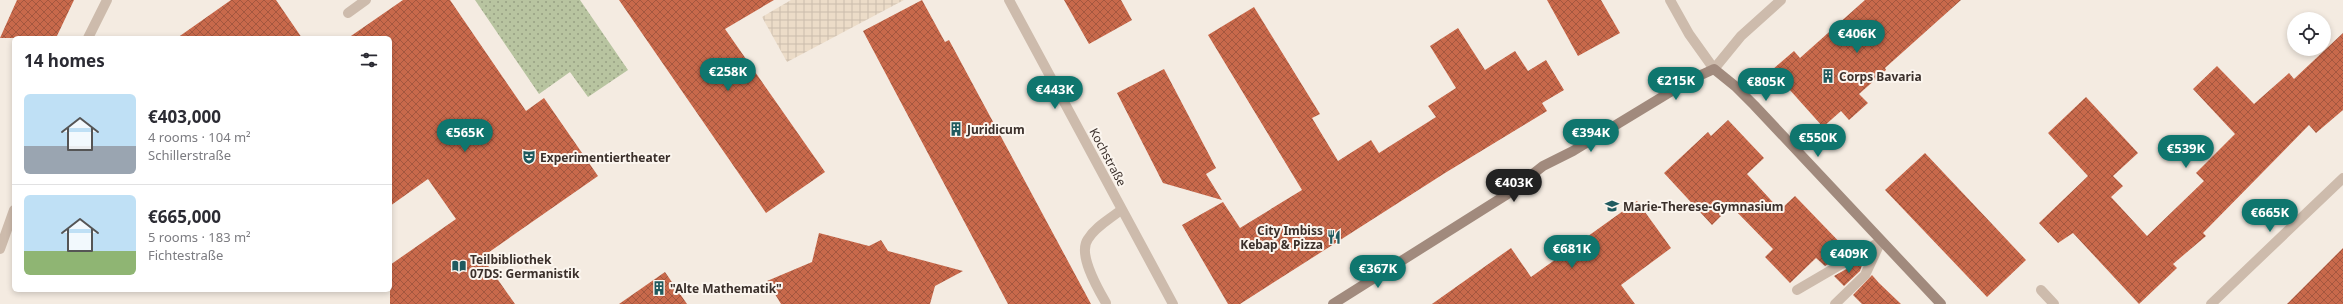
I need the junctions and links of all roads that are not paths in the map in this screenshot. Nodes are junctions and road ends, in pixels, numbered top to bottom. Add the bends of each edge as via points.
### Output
1 (107, 0) edge
2 (366, 0) edge
3 (1009, 0) edge
4 (1670, 0) edge
5 (1781, 0) edge
6 (348, 13) dead end
7 (89, 36) edge
8 (1714, 69) junction
9 (2343, 178) edge
10 (1122, 210) junction
11 (12, 216) edge
12 (1881, 241) junction
13 (0, 249) edge
14 (1796, 290) dead end
15 (2041, 290) dead end
16 (1106, 303) dead end
17 (1173, 304) edge
18 (1333, 304) edge
19 (1835, 304) edge
20 (1941, 304) edge
21 (2054, 304) edge
22 (2211, 304) edge

1 - 7 street
2 - 6 street
3 - 10 street, Kochstraße
4 - 8 street via 1689,34
5 - 8 street via 1741,36
8 - 12 street via 1754,104
8 - 18 street via 1690,80 1573,151 1543,166 1506,195
9 - 22 street
10 - 16 street via 1087,239 1085,249 1090,274
10 - 17 street, Kochstraße
11 - 13 street
12 - 14 street
12 - 19 street via 1865,275
12 - 20 street
15 - 21 street

